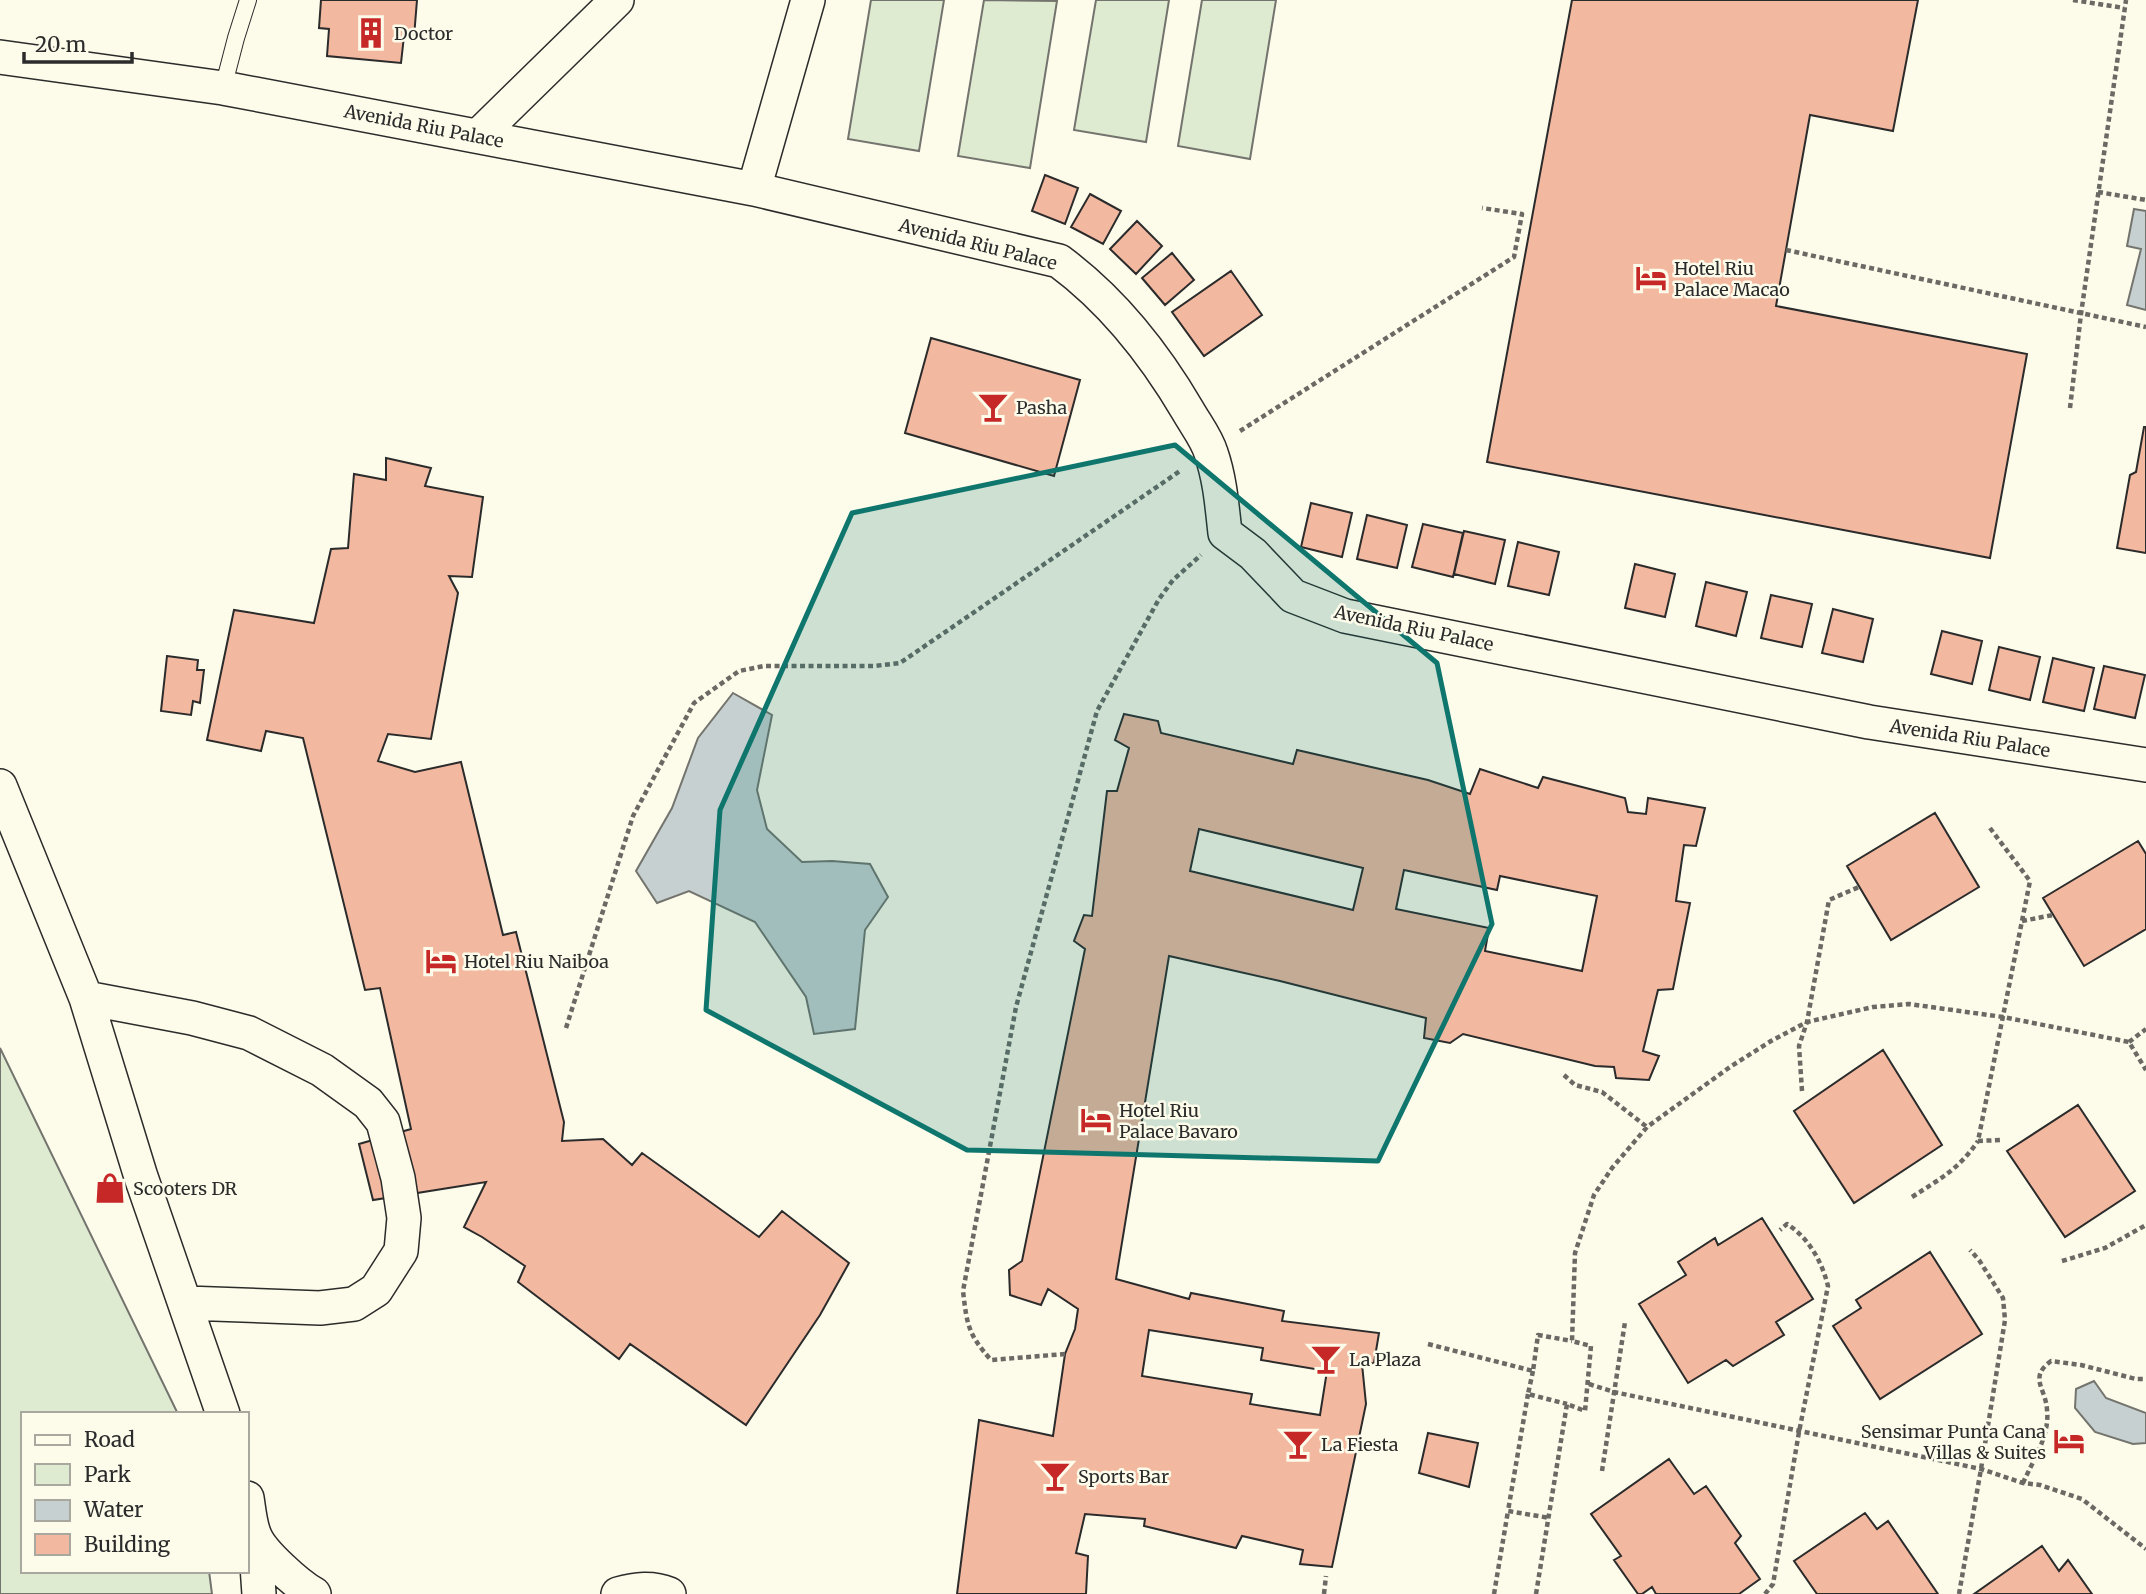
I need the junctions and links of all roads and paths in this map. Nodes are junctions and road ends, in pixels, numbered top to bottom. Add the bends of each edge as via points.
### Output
1 (248, 0) edge
2 (617, 0) edge
3 (808, 0) edge
4 (2073, 0) edge
5 (2126, 0) edge
6 (2124, 8) junction
7 (0, 57) edge
8 (223, 88) junction
9 (478, 136) junction
10 (754, 189) junction
11 (2098, 192) junction
12 (2146, 200) edge
13 (1482, 208) dead end
14 (1786, 250) dead end
15 (2081, 314) junction
16 (2146, 327) edge
17 (2070, 408) dead end
18 (1211, 450) junction
19 (1225, 533) junction
20 (2146, 765) edge
21 (0, 786) edge
22 (1990, 828) dead end
23 (1858, 887) dead end
24 (2053, 915) dead end
25 (2022, 920) junction
26 (86, 999) junction
27 (2003, 1017) junction
28 (1807, 1022) junction
29 (566, 1028) dead end
30 (2146, 1029) edge
31 (2129, 1042) junction
32 (2146, 1070) edge
33 (1564, 1075) dead end
34 (1802, 1091) dead end
35 (1647, 1127) junction
36 (2000, 1140) dead end
37 (1978, 1141) junction
38 (1912, 1197) dead end
39 (2146, 1225) edge
40 (1780, 1230) dead end
41 (1970, 1250) dead end
42 (2062, 1261) dead end
43 (186, 1303) junction
44 (1820, 1320) dead end
45 (1625, 1322) dead end
46 (1818, 1332) junction
47 (1572, 1341) junction
48 (1428, 1344) dead end
49 (1065, 1354) dead end
50 (1533, 1371) junction
51 (2146, 1379) edge
52 (1589, 1384) junction
53 (1614, 1392) junction
54 (1528, 1394) junction
55 (1567, 1404) junction
56 (222, 1412) edge
57 (1799, 1432) junction
58 (1981, 1469) junction
59 (1602, 1471) dead end
60 (2023, 1483) junction
61 (248, 1503) edge
62 (1508, 1511) junction
63 (1550, 1518) junction
64 (255, 1537) junction
65 (2146, 1549) edge
66 (1326, 1576) dead end
67 (259, 1594) edge
68 (314, 1594) edge
69 (618, 1594) edge
70 (669, 1594) edge
71 (1324, 1594) edge
72 (1494, 1594) edge
73 (1536, 1594) edge
74 (1765, 1594) edge
75 (1958, 1594) edge

1 - 8 lane
2 - 9 street
3 - 10 street
4 - 6 path
5 - 6 path
6 - 11 path
7 - 8 street, Avenida Riu Palace
8 - 9 street, Avenida Riu Palace
9 - 10 street, Avenida Riu Palace
10 - 18 street, Avenida Riu Palace via 1059,261 1085,280 1136,334
11 - 12 path
11 - 15 path
13 - 18 path via 1522,214 1514,257
14 - 15 path
15 - 16 path
15 - 17 path
18 - 19 street, Avenida Riu Palace
18 - 29 path via 900,663 764,666 739,671 694,703 633,816
19 - 20 street, Avenida Riu Palace via 1253,554 1293,596 1345,616 1869,722
19 - 49 path via 1173,580 1159,599 1097,712 1016,1007 963,1291 974,1340 991,1360
21 - 26 street
22 - 25 path via 2030,881
23 - 28 path via 1829,900
24 - 25 path
25 - 27 path
26 - 43 street
26 - 43 street via 249,1033 322,1070 368,1102 383,1122 404,1218 401,1251 376,1290 354,1304 320,1308
27 - 28 path via 1909,1004
27 - 31 path
27 - 37 path
28 - 34 path via 1799,1046
28 - 35 path via 1730,1067
30 - 31 path
31 - 32 path
33 - 35 path via 1576,1085 1602,1092
35 - 47 path via 1594,1195 1576,1253
36 - 37 path
37 - 38 path via 1966,1159
39 - 42 path via 2105,1248
40 - 46 path via 1787,1224 1801,1233 1824,1268 1828,1286
41 - 58 path via 2003,1298 2005,1320
43 - 56 street
44 - 46 path
45 - 53 path
46 - 57 path
47 - 50 path via 1538,1335
47 - 52 path via 1591,1346
48 - 50 path
50 - 54 path
51 - 60 path via 2051,1361 2041,1368 2038,1377 2048,1408 2047,1430
52 - 53 path
52 - 55 path via 1585,1411
53 - 57 path
53 - 59 path
54 - 55 path
54 - 62 path
55 - 63 path
57 - 58 path
57 - 74 path via 1773,1584
58 - 60 path
58 - 75 path
60 - 65 path via 2082,1499
61 - 64 street
62 - 63 path
62 - 72 path
63 - 73 path
64 - 67 street
64 - 68 street via 279,1566
66 - 71 path
69 - 70 street via 637,1589

